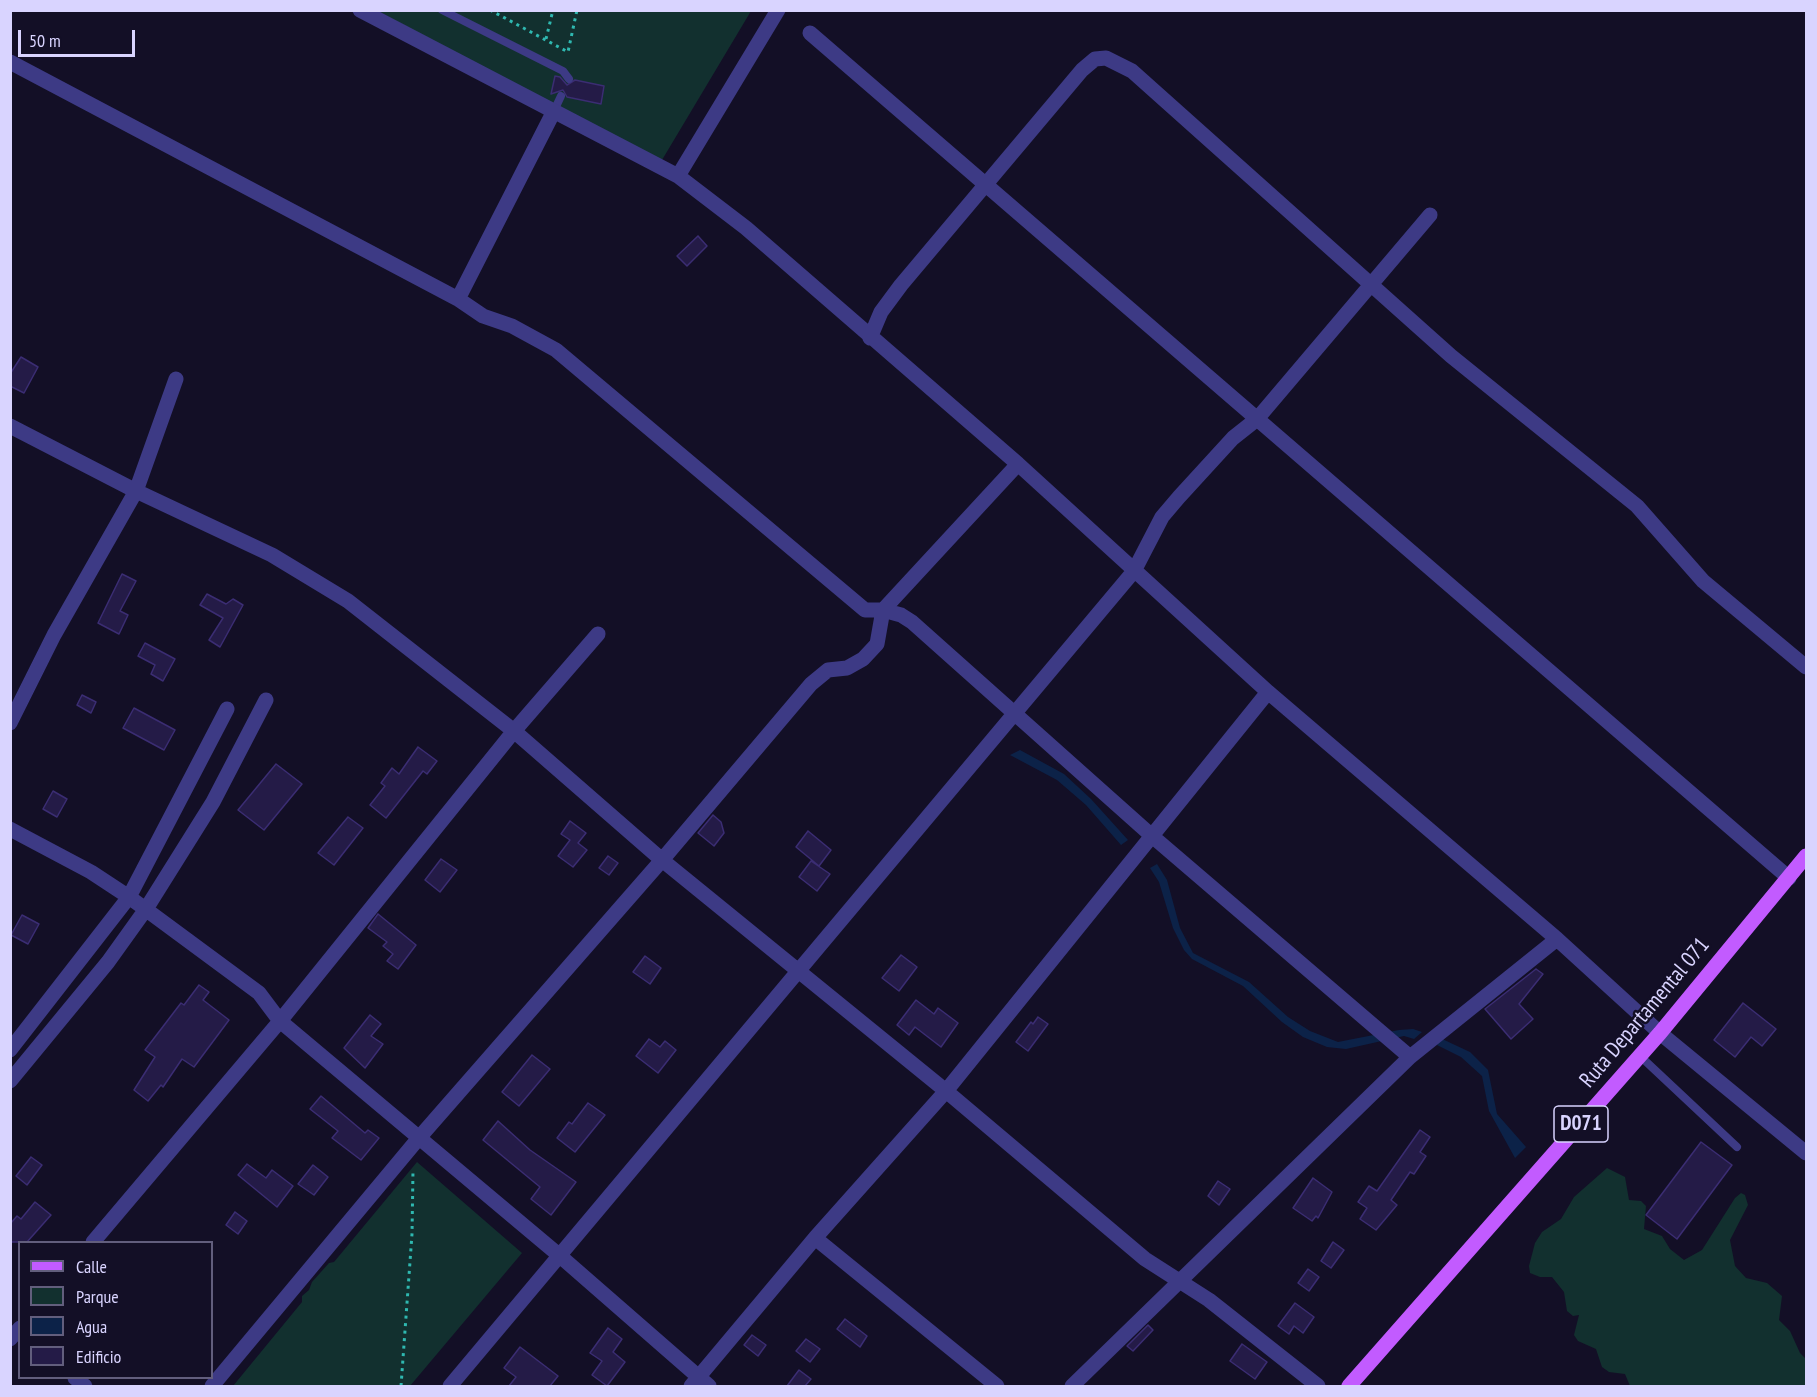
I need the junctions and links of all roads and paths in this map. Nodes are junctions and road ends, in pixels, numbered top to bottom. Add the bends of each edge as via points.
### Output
1 (360, 10) edge
2 (442, 10) edge
3 (490, 10) edge
4 (553, 10) edge
5 (577, 10) edge
6 (778, 10) edge
7 (810, 33) dead end
8 (546, 39) junction
9 (10, 62) edge
10 (569, 79) dead end
11 (561, 96) dead end
12 (553, 113) junction
13 (678, 176) junction
14 (986, 185) junction
15 (1430, 215) dead end
16 (1371, 283) junction
17 (458, 299) junction
18 (870, 338) junction
19 (176, 379) dead end
20 (1257, 419) junction
21 (10, 426) edge
22 (1018, 464) junction
23 (136, 491) junction
24 (1134, 571) junction
25 (883, 610) junction
26 (598, 634) dead end
27 (1806, 667) edge
28 (1268, 692) junction
29 (266, 700) dead end
30 (227, 709) dead end
31 (1015, 713) junction
32 (10, 723) edge
33 (514, 731) junction
34 (10, 829) edge
35 (1152, 836) junction
36 (662, 860) junction
37 (1804, 864) edge
38 (1789, 878) junction
39 (129, 897) junction
40 (146, 909) junction
41 (1557, 939) junction
42 (798, 972) junction
43 (280, 1022) junction
44 (1660, 1033) junction
45 (10, 1050) edge
46 (1640, 1056) junction
47 (1410, 1058) junction
48 (10, 1081) edge
49 (946, 1091) junction
50 (418, 1139) junction
51 (1737, 1147) dead end
52 (1806, 1153) edge
53 (413, 1163) dead end
54 (815, 1238) junction
55 (94, 1241) edge
56 (560, 1256) junction
57 (1178, 1281) junction
58 (699, 1383) edge
59 (212, 1386) edge
60 (401, 1386) edge
61 (450, 1386) edge
62 (997, 1386) edge
63 (1072, 1386) edge
64 (1318, 1386) edge
65 (1349, 1386) edge

1 - 12 street
2 - 10 lane via 563,71
3 - 8 path
4 - 8 path
5 - 8 path via 568,52
6 - 13 street
7 - 14 street
9 - 17 street
11 - 12 lane
12 - 13 street
12 - 17 street
13 - 18 street via 746,228
14 - 16 street via 1082,70 1095,59 1106,58 1131,71
14 - 18 street via 901,285 881,312
14 - 20 street
15 - 16 street
16 - 20 street
16 - 27 street via 1451,356 1637,506 1703,581
17 - 25 street via 483,316 512,326 556,350 849,598 865,610
18 - 22 street
19 - 23 street
20 - 24 street via 1233,438 1179,496 1162,518
20 - 38 street
21 - 23 street
22 - 24 street
22 - 25 street
23 - 32 street via 54,634
23 - 33 street via 272,555 348,601
24 - 28 street
24 - 31 street
25 - 31 street via 912,622
25 - 36 street via 877,644 863,659 847,668 828,670 811,684
26 - 33 street
28 - 35 street
28 - 41 street
29 - 40 street via 213,802
30 - 39 street
31 - 35 street
31 - 42 street
33 - 36 street
33 - 43 street
34 - 39 street
35 - 47 street
35 - 49 street
36 - 42 street
36 - 50 street
37 - 38 main road, Ruta Departamental 071 / D071
38 - 44 main road, Ruta Departamental 071 / D071
39 - 40 street
39 - 45 street
40 - 43 street via 259,993
40 - 48 street via 108,962
41 - 44 street
41 - 47 street
42 - 49 street
42 - 56 street
43 - 50 street
43 - 55 street
44 - 46 main road, Ruta Departamental 071 / D071
44 - 52 street
46 - 51 lane
46 - 65 main road, Ruta Departamental 071 / D071
47 - 57 street
49 - 54 street
49 - 57 street via 1090,1214
50 - 56 street
50 - 59 street
53 - 60 path
54 - 58 street
54 - 62 street
56 - 58 street
56 - 61 street
57 - 63 street
57 - 64 street via 1209,1300

